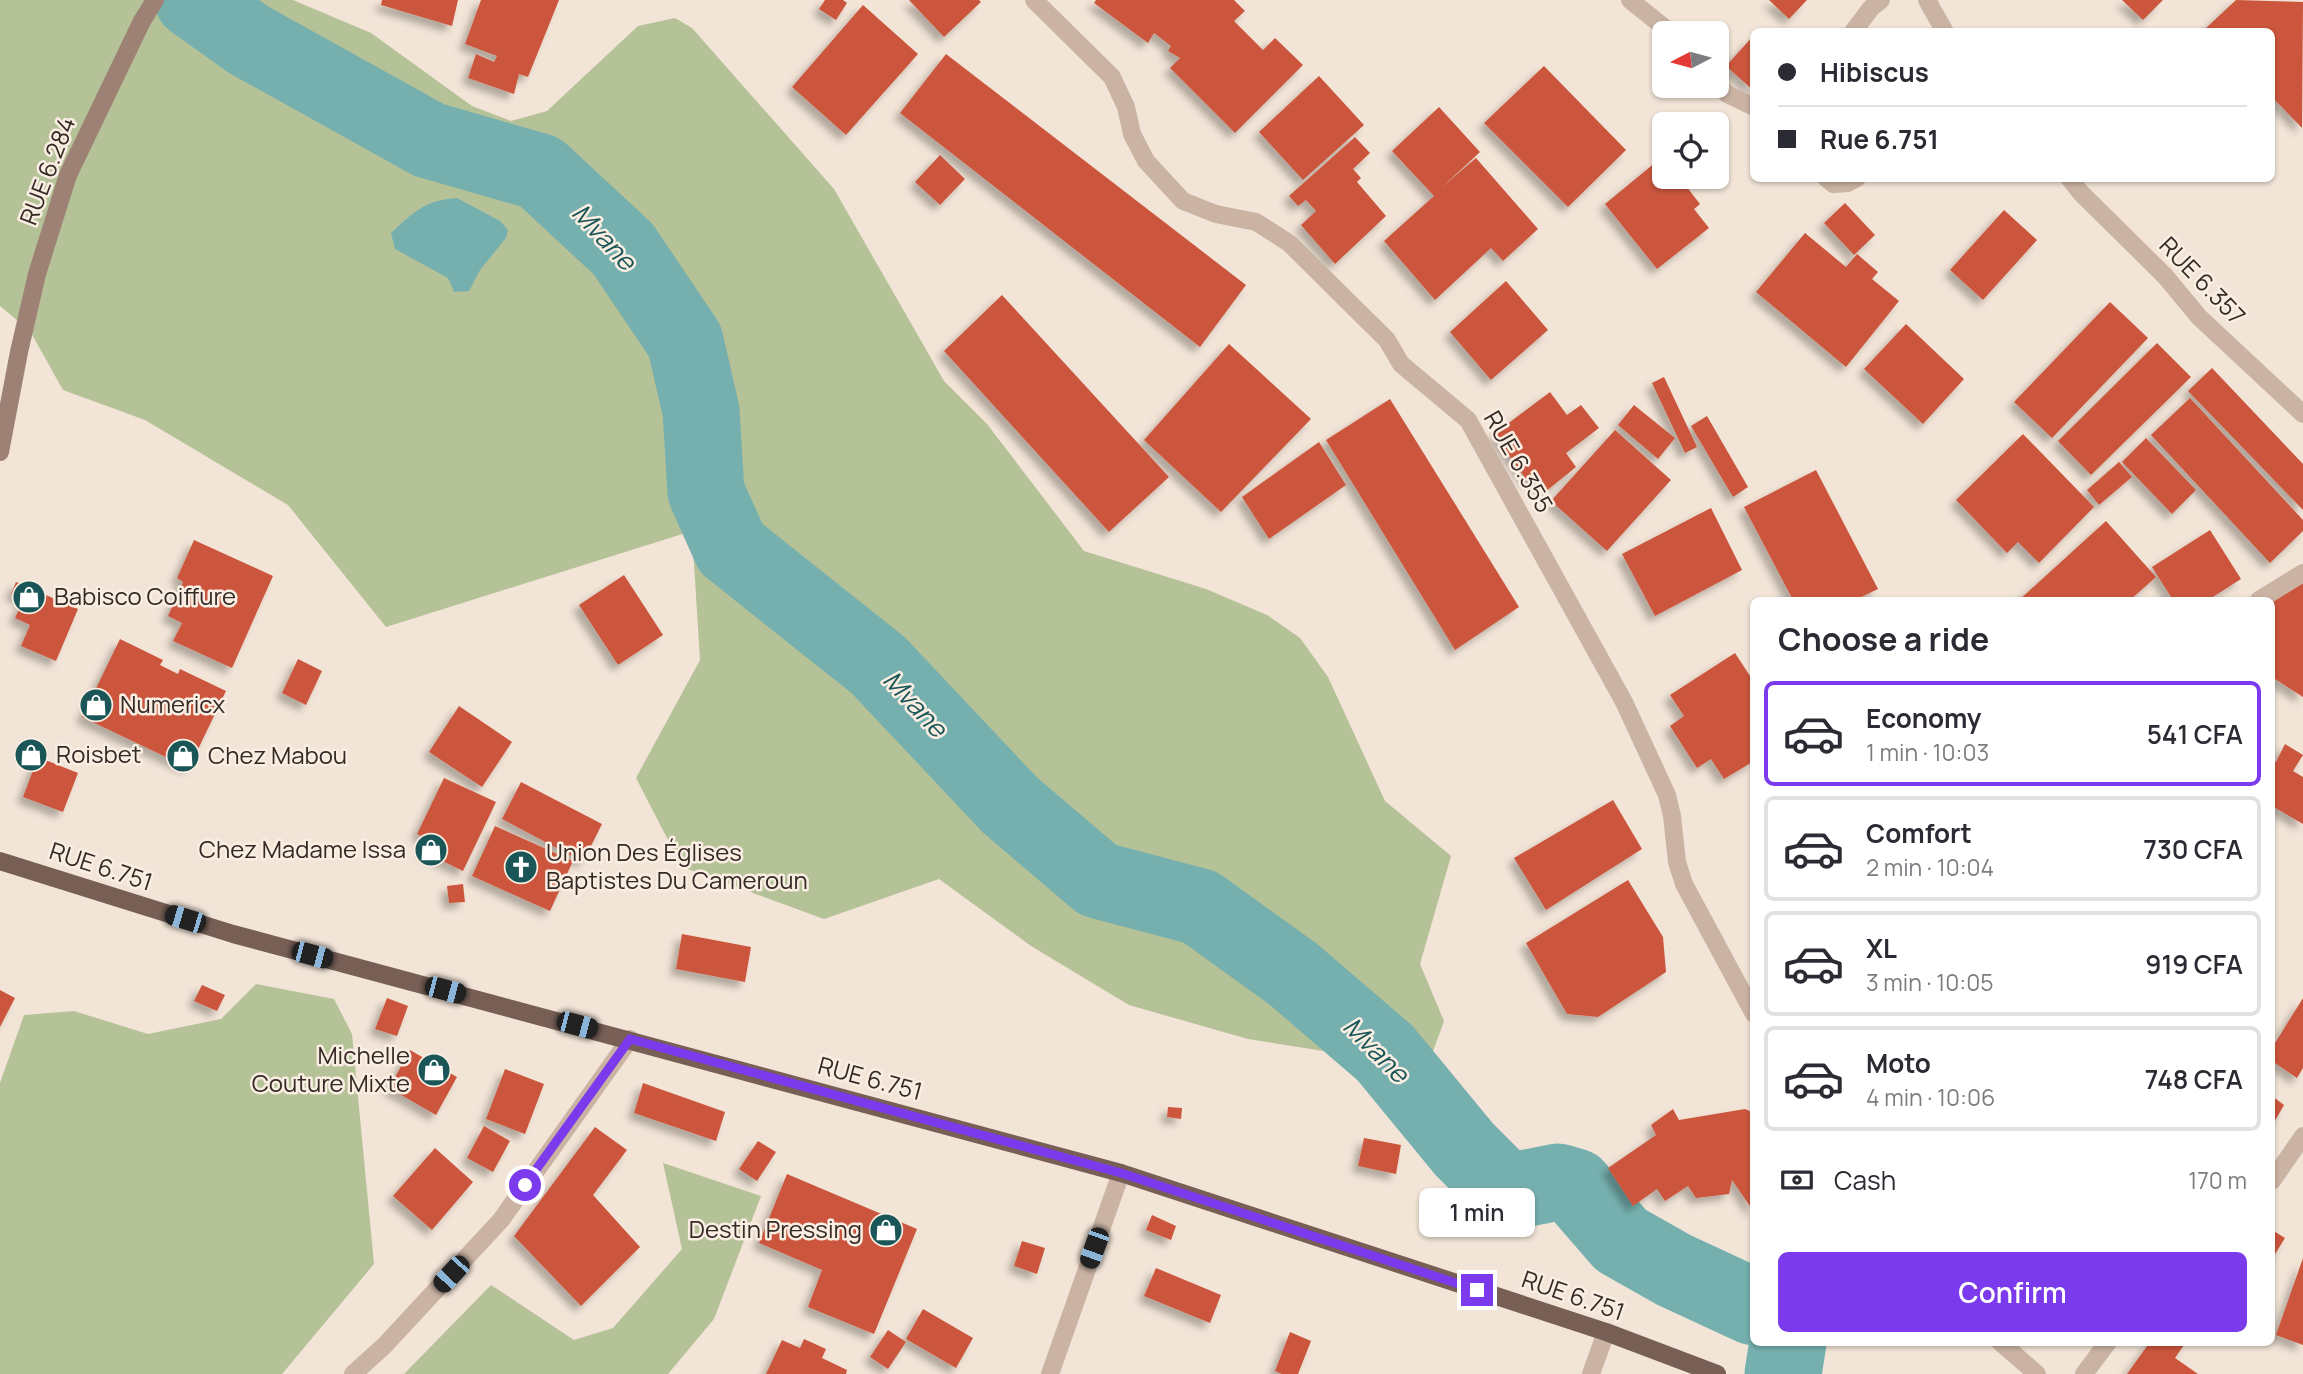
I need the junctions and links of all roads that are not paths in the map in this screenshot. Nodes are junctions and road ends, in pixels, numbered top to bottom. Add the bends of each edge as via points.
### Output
1 (155, 0) edge
2 (1034, 0) edge
3 (1630, 0) edge
4 (1881, 0) edge
5 (1927, 0) edge
6 (1656, 21) edge
7 (1856, 28) edge
8 (1943, 28) edge
9 (1729, 95) edge
10 (1750, 105) edge
11 (1831, 182) edge
12 (1850, 182) edge
13 (2072, 182) edge
14 (2303, 414) edge
15 (0, 452) edge
16 (2303, 573) edge
17 (2264, 597) edge
18 (0, 861) edge
19 (1750, 1007) edge
20 (630, 1039) junction
21 (2303, 1136) edge
22 (1121, 1173) junction
23 (2275, 1177) edge
24 (1606, 1332) junction
25 (2005, 1346) edge
26 (2105, 1346) edge
27 (353, 1374) edge
28 (1049, 1374) edge
29 (1591, 1374) edge
30 (1717, 1374) edge
31 (2037, 1374) edge
32 (2084, 1374) edge

1 - 15 street, RUE 6.284 via 68,175 37,274
2 - 19 street, RUE 6.355 via 1112,77 1146,161 1183,201 1256,222 1289,243 1387,340 1401,364 1468,420 1624,702 1667,795 1684,884
3 - 6 street
4 - 7 street
5 - 8 street
9 - 10 street
11 - 12 street
13 - 14 street, RUE 6.357 via 2199,317
16 - 17 street
18 - 20 main road, RUE 6.751 via 233,934
20 - 22 main road, RUE 6.751
20 - 27 street via 501,1220
21 - 23 street
22 - 24 main road, RUE 6.751
22 - 28 street
24 - 29 street
24 - 30 main road, RUE 6.751
25 - 31 street
26 - 32 street

